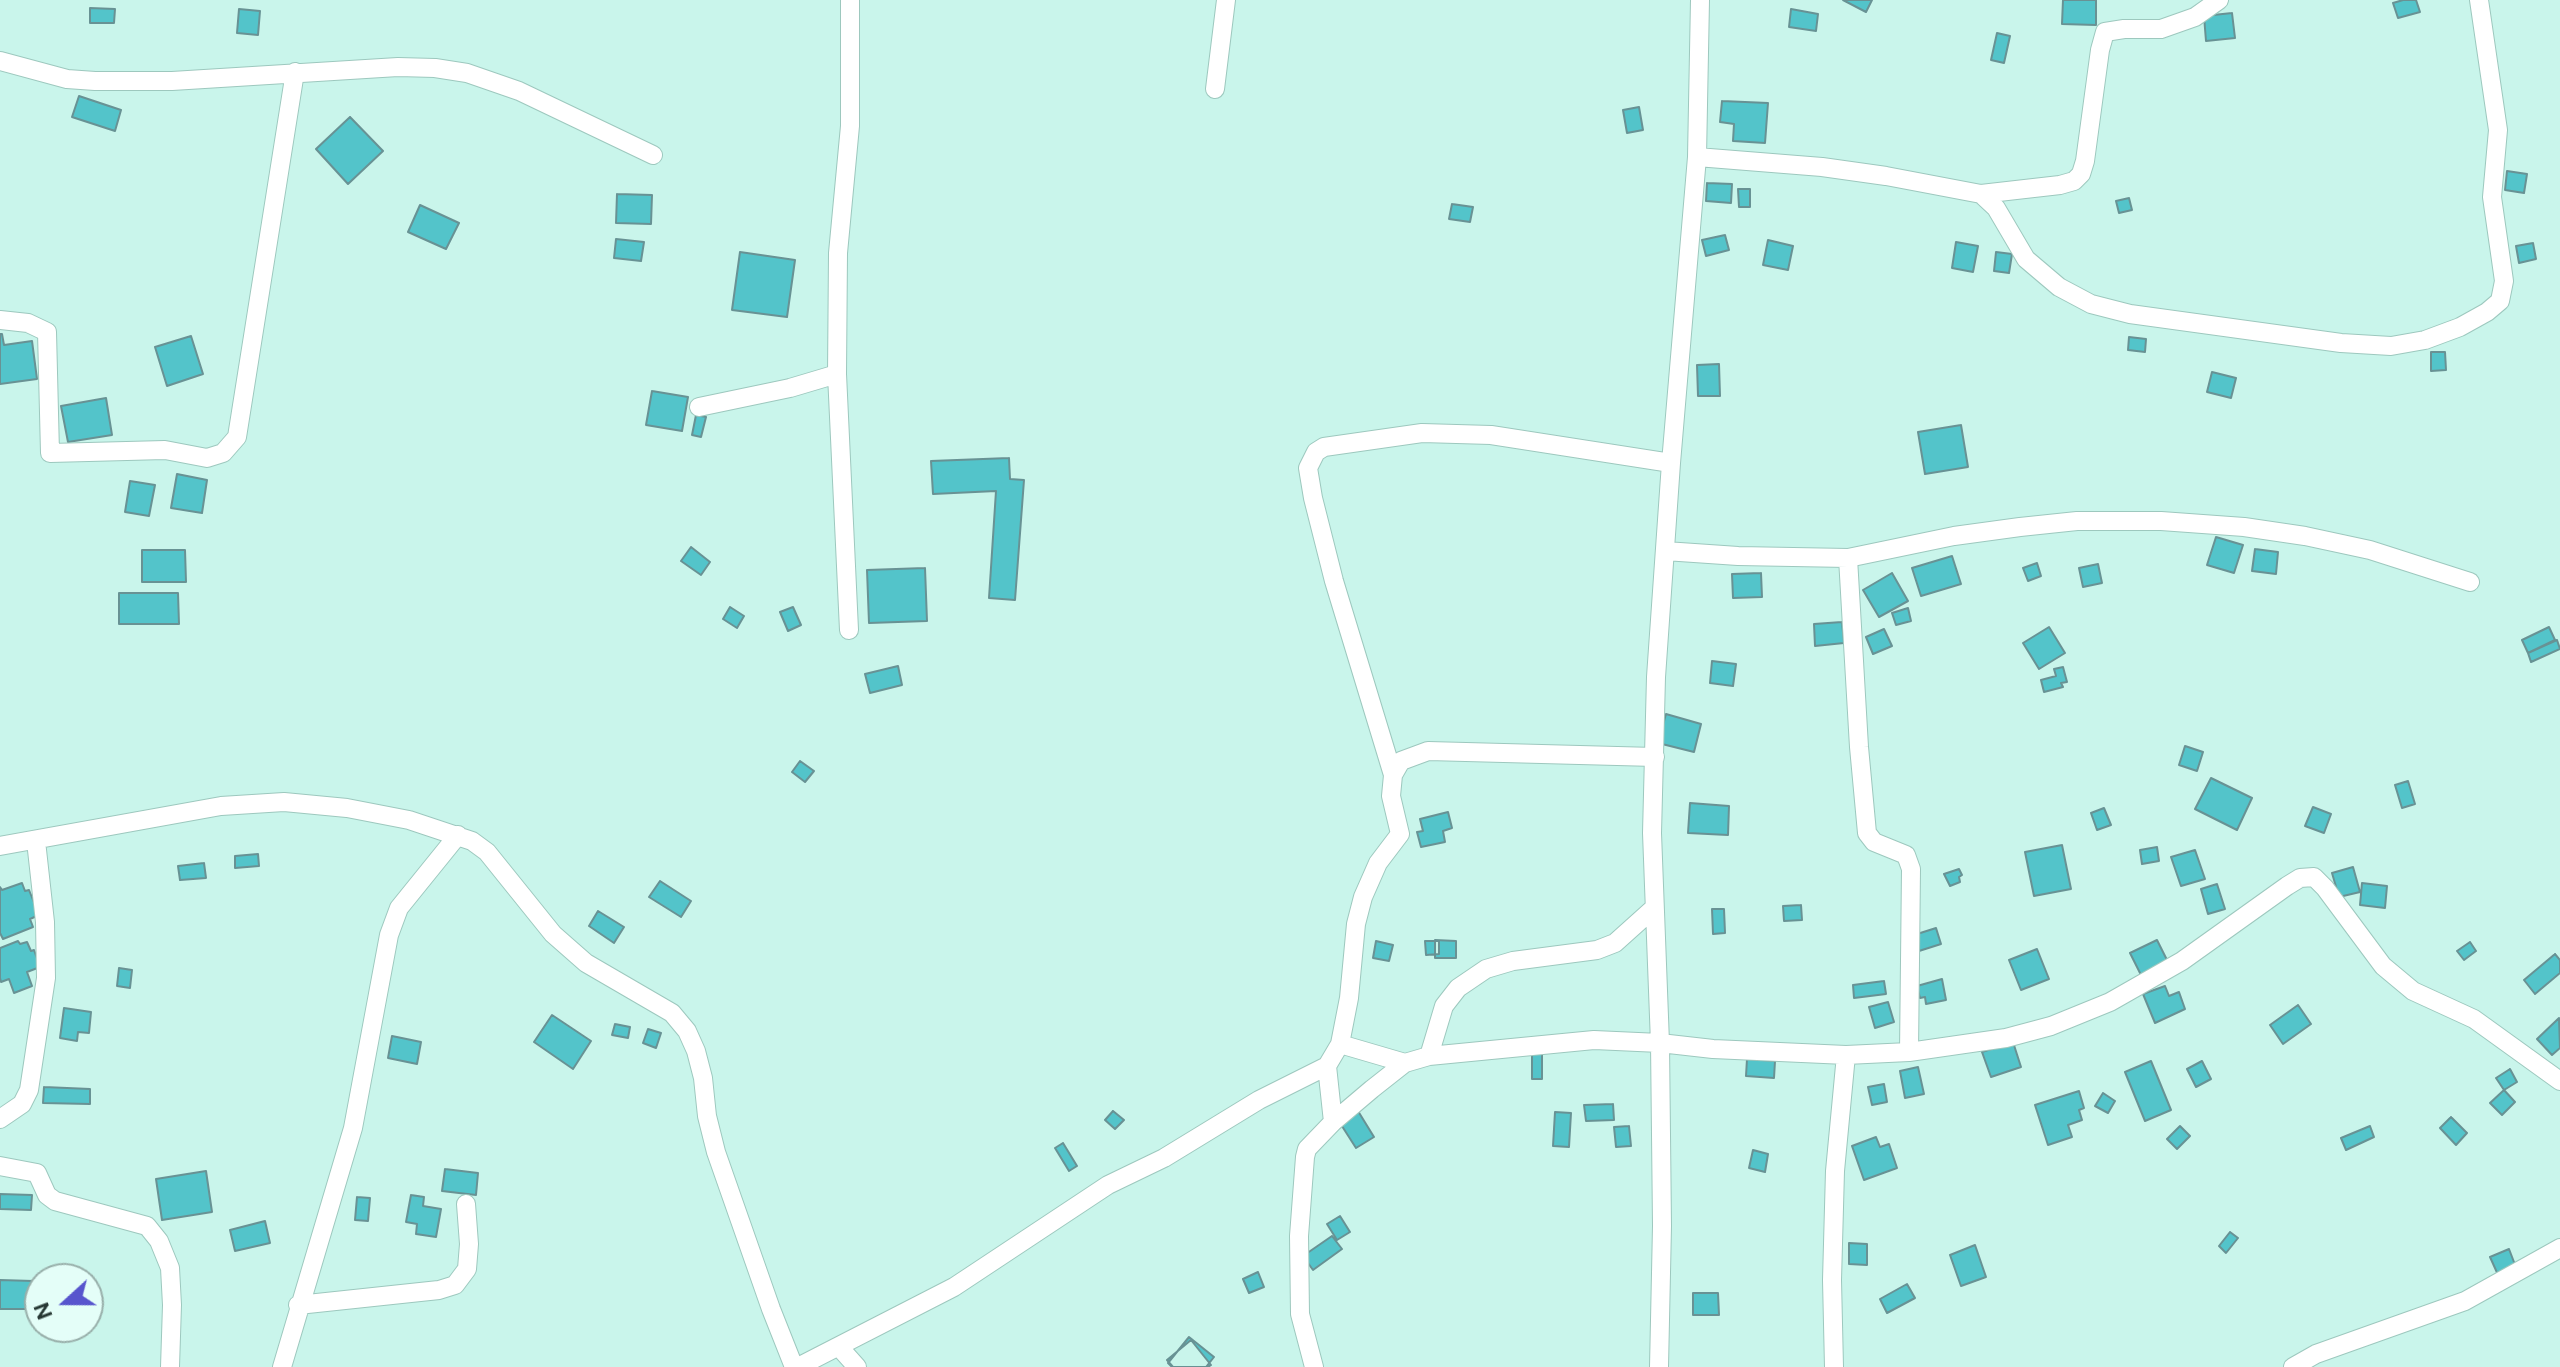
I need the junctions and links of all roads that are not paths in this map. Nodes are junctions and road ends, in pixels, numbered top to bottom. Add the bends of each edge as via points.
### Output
1 (850, 0) edge
2 (1226, 0) edge
3 (1700, 0) edge
4 (2219, 0) edge
5 (2479, 0) edge
6 (0, 61) edge
7 (295, 72) junction
8 (1215, 89) dead end
9 (653, 155) dead end
10 (1697, 157) junction
11 (1981, 194) junction
12 (0, 320) edge
13 (837, 374) junction
14 (699, 407) dead end
15 (1671, 463) junction
16 (1665, 551) junction
17 (1848, 558) junction
18 (2470, 582) dead end
19 (849, 630) dead end
20 (1655, 757) junction
21 (1393, 775) junction
22 (458, 835) junction
23 (36, 841) junction
24 (0, 846) edge
25 (1654, 908) junction
26 (1660, 1043) junction
27 (1340, 1044) junction
28 (1909, 1052) junction
29 (1846, 1055) junction
30 (1429, 1056) junction
31 (1405, 1063) junction
32 (1327, 1066) junction
33 (2560, 1081) edge
34 (0, 1119) edge
35 (1333, 1122) junction
36 (0, 1166) edge
37 (466, 1204) dead end
38 (2560, 1248) edge
39 (298, 1305) junction
40 (840, 1348) junction
41 (170, 1367) edge
42 (282, 1367) edge
43 (796, 1367) edge
44 (857, 1367) edge
45 (1314, 1367) edge
46 (1659, 1367) edge
47 (1834, 1367) edge
48 (2293, 1367) edge

1 - 13 street via 850,126 838,253
2 - 8 street
3 - 10 street
4 - 11 street via 2195,17 2161,29 2105,32 2085,161 2074,181
5 - 11 street via 2498,130 2492,197 2504,281 2500,301 2460,327 2391,346 2341,343 2091,304 2059,287 2026,259 1996,208
6 - 7 street via 95,81
7 - 9 street via 398,67 467,73 519,91
7 - 12 street via 237,437 223,453 207,458 165,450 50,453 47,332 28,323
10 - 11 street via 1835,169
10 - 15 street
13 - 14 street
13 - 19 street
15 - 16 street
15 - 21 street via 1491,435 1422,433 1316,452 1308,468 1313,498
16 - 17 street
16 - 20 street
17 - 18 street via 2020,527 2161,521 2305,536
17 - 28 street via 1867,833 1874,842 1906,855 1911,869
20 - 21 street via 1428,751 1401,761
20 - 25 street
21 - 27 street via 1391,796 1400,834 1378,863 1363,897
22 - 23 street via 347,808 284,802 221,806
22 - 39 street via 399,908 389,935 353,1128
22 - 43 street via 487,852 553,934 575,953 672,1013 687,1031 703,1078 716,1152
23 - 24 street
23 - 34 street via 46,978 39,1033 29,1090 22,1104
25 - 26 street
25 - 30 street via 1606,947 1486,969 1458,988 1444,1006
26 - 29 street
26 - 30 street via 1594,1040
26 - 46 street
27 - 31 street
27 - 32 street
28 - 29 street
28 - 33 street via 2006,1038 2110,1002 2182,961 2300,878 2314,877 2383,966 2413,991 2474,1019
29 - 47 street via 1835,1171
30 - 31 street
31 - 35 street
32 - 35 street
32 - 40 street via 1108,1185 954,1287
35 - 45 street via 1305,1157 1300,1314
36 - 41 street via 37,1173 55,1201 147,1226 170,1268
37 - 39 street via 467,1269 455,1285
38 - 48 street via 2465,1301
39 - 42 street
40 - 43 street
40 - 44 street

